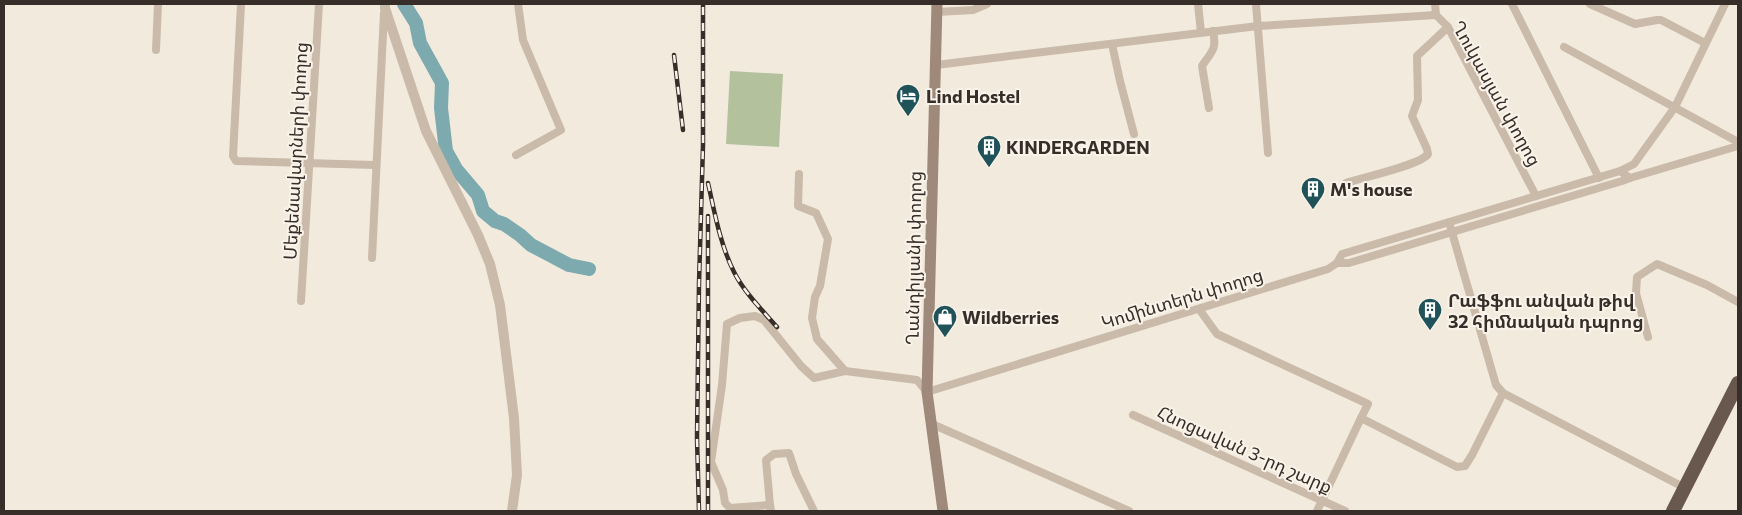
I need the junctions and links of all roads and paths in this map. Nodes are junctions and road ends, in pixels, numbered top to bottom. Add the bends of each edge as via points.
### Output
1 (158, 4) edge
2 (241, 4) edge
3 (319, 4) edge
4 (518, 4) edge
5 (987, 4) edge
6 (1198, 4) edge
7 (1256, 4) edge
8 (1436, 4) edge
9 (1512, 4) edge
10 (1590, 4) edge
11 (1725, 4) edge
12 (385, 6) edge
13 (937, 8) edge
14 (1436, 15) junction
15 (1258, 26) junction
16 (1448, 27) junction
17 (1213, 31) junction
18 (1201, 32) junction
19 (1705, 43) junction
20 (1112, 44) junction
21 (1564, 47) dead end
22 (156, 50) dead end
23 (936, 65) junction
24 (1675, 107) junction
25 (1208, 108) dead end
26 (1134, 134) dead end
27 (1738, 144) edge
28 (1268, 153) dead end
29 (516, 155) dead end
30 (310, 163) junction
31 (375, 165) junction
32 (1620, 171) junction
33 (799, 174) dead end
34 (1599, 178) junction
35 (1630, 178) junction
36 (1346, 183) dead end
37 (1536, 196) junction
38 (1449, 222) junction
39 (1452, 232) junction
40 (372, 258) dead end
41 (1337, 263) junction
42 (301, 301) dead end
43 (1738, 302) edge
44 (1198, 309) junction
45 (1648, 337) dead end
46 (845, 371) junction
47 (1738, 383) edge
48 (927, 392) junction
49 (1503, 393) junction
50 (1133, 415) dead end
51 (1361, 418) junction
52 (932, 424) junction
53 (1684, 488) junction
54 (1321, 500) junction
55 (771, 508) edge
56 (512, 511) edge
57 (814, 511) edge
58 (943, 511) edge
59 (1129, 511) edge
60 (1317, 511) edge
61 (1345, 511) edge
62 (1673, 511) edge

1 - 22 street
2 - 30 street via 233,156 236,161
3 - 30 street, Մեքենավարների փողոց
4 - 29 street via 523,40 561,130
5 - 13 street via 973,10
6 - 18 street
7 - 15 street
8 - 14 street, Ղուկասյան փողոց
9 - 34 street
10 - 19 street via 1635,24 1662,20
11 - 19 street, Կոմինտերն փողոց
12 - 31 street
12 - 56 street via 426,131 490,264 500,305 514,418 517,475
13 - 23 main road, Ղանդիլյանի փողոց
14 - 15 street
14 - 16 street, Ղուկասյան փողոց
15 - 17 street
15 - 28 street
16 - 36 street via 1417,56 1418,100 1412,116 1427,149 1426,158
16 - 37 street, Ղուկասյան փողոց
17 - 18 street
17 - 25 street via 1214,50 1202,66
18 - 20 street
19 - 24 street, Կոմինտերն փողոց
20 - 23 street
20 - 26 street
21 - 24 street
23 - 48 main road, Ղանդիլյանի փողոց
24 - 27 street
24 - 32 street, Կոմինտերն փողոց via 1634,164
27 - 35 street
30 - 31 street
30 - 42 street, Մեքենավարների փողոց
31 - 40 street
32 - 34 street, Կոմինտերն փողոց
32 - 35 street
33 - 46 street via 798,206 816,213 828,239 812,318 817,339
34 - 37 street, Կոմինտերն փողոց
35 - 39 street
37 - 38 street, Կոմինտերն փողոց
38 - 39 street
38 - 41 street, Կոմինտերն փողոց via 1342,254
39 - 41 street via 1349,264
39 - 49 street via 1496,385
41 - 44 street, Կոմինտերն փողոց via 1328,269
43 - 45 street via 1657,264 1637,278 1636,293
44 - 48 street, Կոմինտերն փողոց
44 - 51 street via 1217,334 1368,404
46 - 48 street via 917,380
46 - 55 street via 814,378 764,320 755,316 727,324 711,462 723,490 725,504 730,508
47 - 53 highway
48 - 52 main road, Ղանդիլյանի փողոց
49 - 51 street via 1465,466 1457,467
49 - 53 street
50 - 54 street, Հնոցավան 3-րդ շարք
51 - 54 street
52 - 58 main road, Ղանդիլյանի փողոց
52 - 59 street
53 - 62 highway
54 - 60 street
54 - 61 street, Հնոցավան 3-րդ շարք
55 - 57 street via 766,460 774,454 789,453

